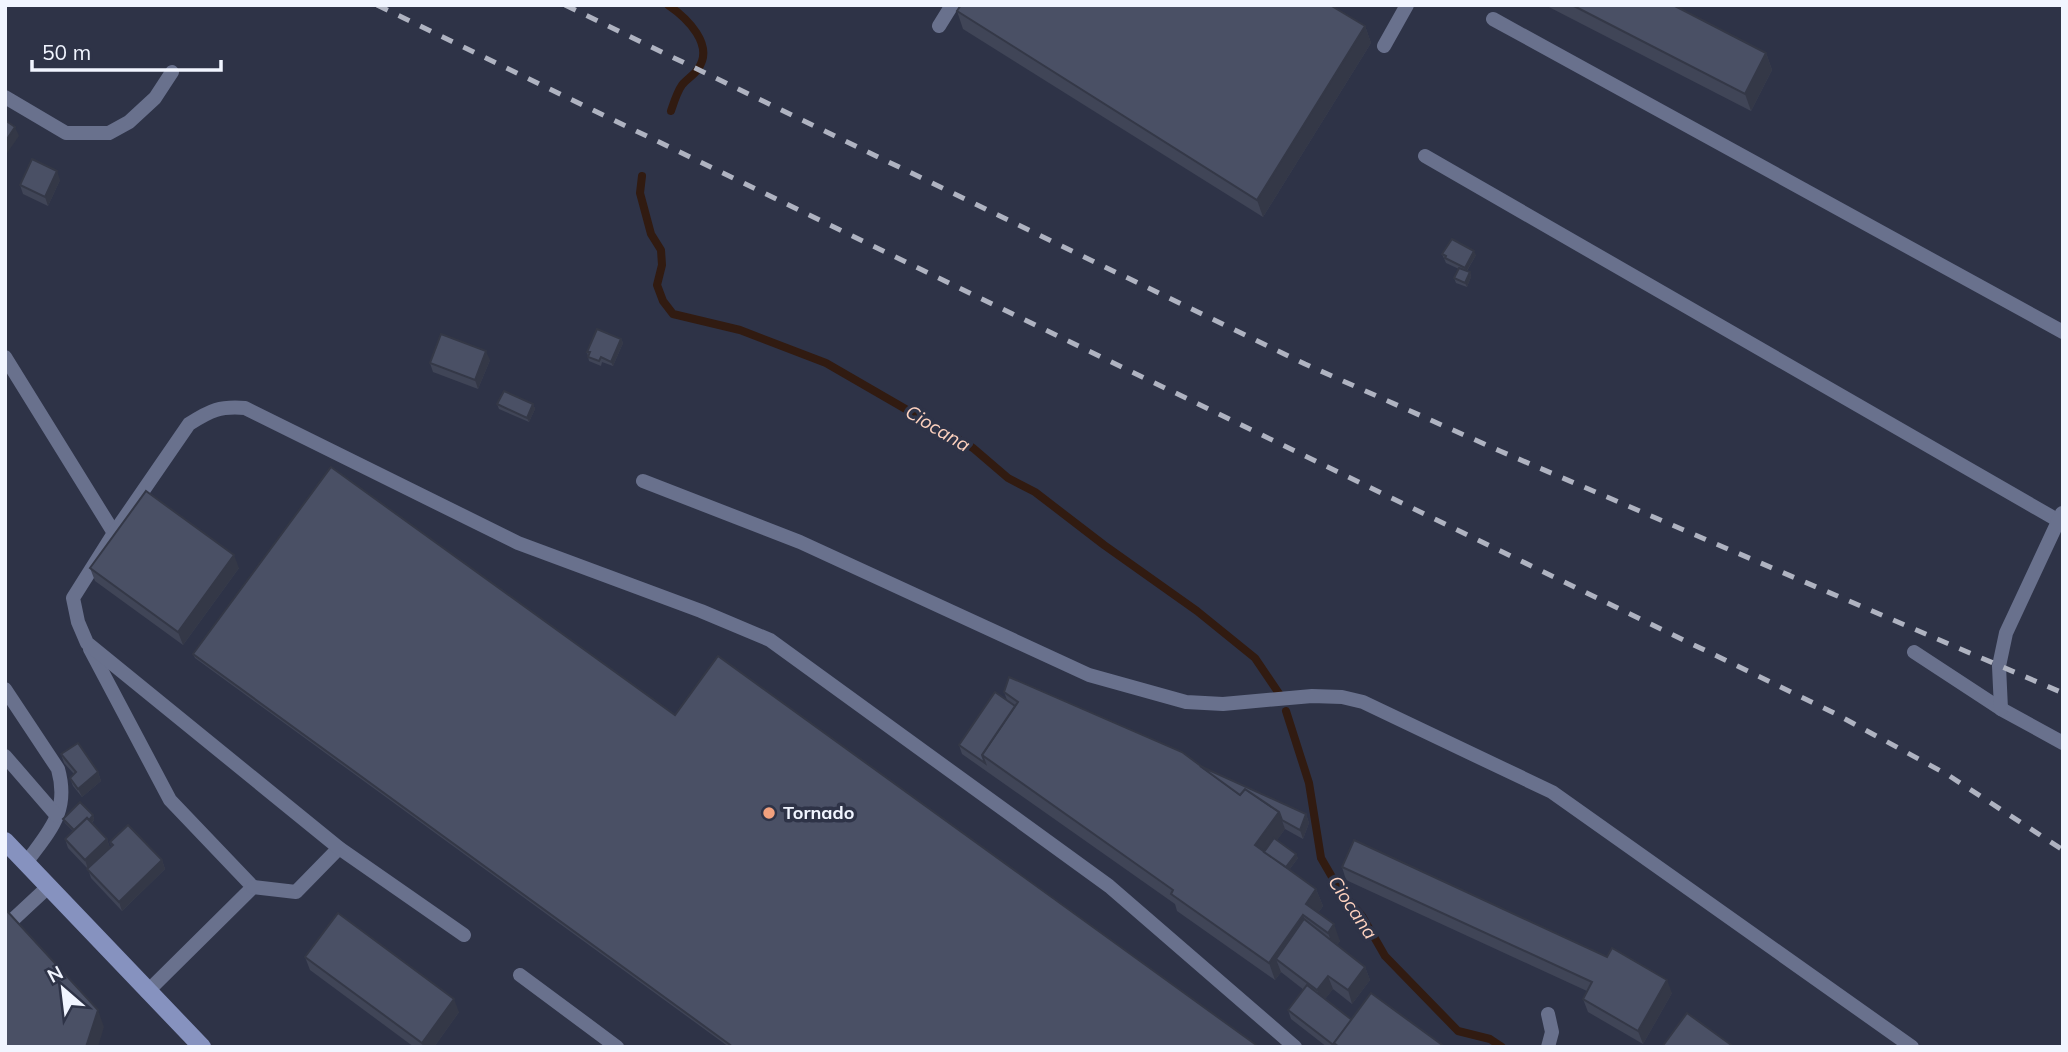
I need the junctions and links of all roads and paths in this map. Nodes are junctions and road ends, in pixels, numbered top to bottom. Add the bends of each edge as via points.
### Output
1 (952, 5) edge
2 (1407, 5) edge
3 (1493, 19) dead end
4 (939, 26) dead end
5 (1384, 46) dead end
6 (172, 72) dead end
7 (5, 97) edge
8 (1425, 156) dead end
9 (2063, 332) edge
10 (5, 357) edge
11 (643, 481) dead end
12 (2061, 517) edge
13 (114, 533) junction
14 (87, 643) junction
15 (1914, 652) dead end
16 (5, 689) edge
17 (2001, 709) junction
18 (2063, 743) edge
19 (5, 756) edge
20 (57, 816) junction
21 (5, 841) edge
22 (338, 848) junction
23 (26, 863) junction
24 (48, 887) junction
25 (253, 887) junction
26 (5, 927) edge
27 (464, 935) dead end
28 (520, 975) dead end
29 (147, 992) junction
30 (1548, 1014) dead end
31 (202, 1047) edge
32 (617, 1047) edge
33 (1295, 1047) edge
34 (1548, 1047) edge
35 (1912, 1047) edge

1 - 4 lane
2 - 5 lane
3 - 9 lane
6 - 7 lane via 155,98 109,133 66,133
8 - 12 lane
10 - 13 lane
11 - 35 lane via 800,542 1089,675 1186,702 1223,704 1312,696 1363,702 1552,792
12 - 17 lane via 2006,633 1999,666
13 - 14 lane via 73,598
13 - 33 lane via 189,424 223,406 245,408 518,543 770,640 1109,886
14 - 22 lane
14 - 25 lane via 170,800
15 - 17 lane
16 - 20 lane via 58,769 63,799
17 - 18 lane
19 - 20 lane
20 - 23 lane
21 - 23 main road
22 - 25 lane via 296,892
22 - 27 lane
23 - 24 main road
24 - 26 lane
24 - 29 main road
25 - 29 lane
28 - 32 lane
29 - 31 main road
30 - 34 lane via 1552,1032

